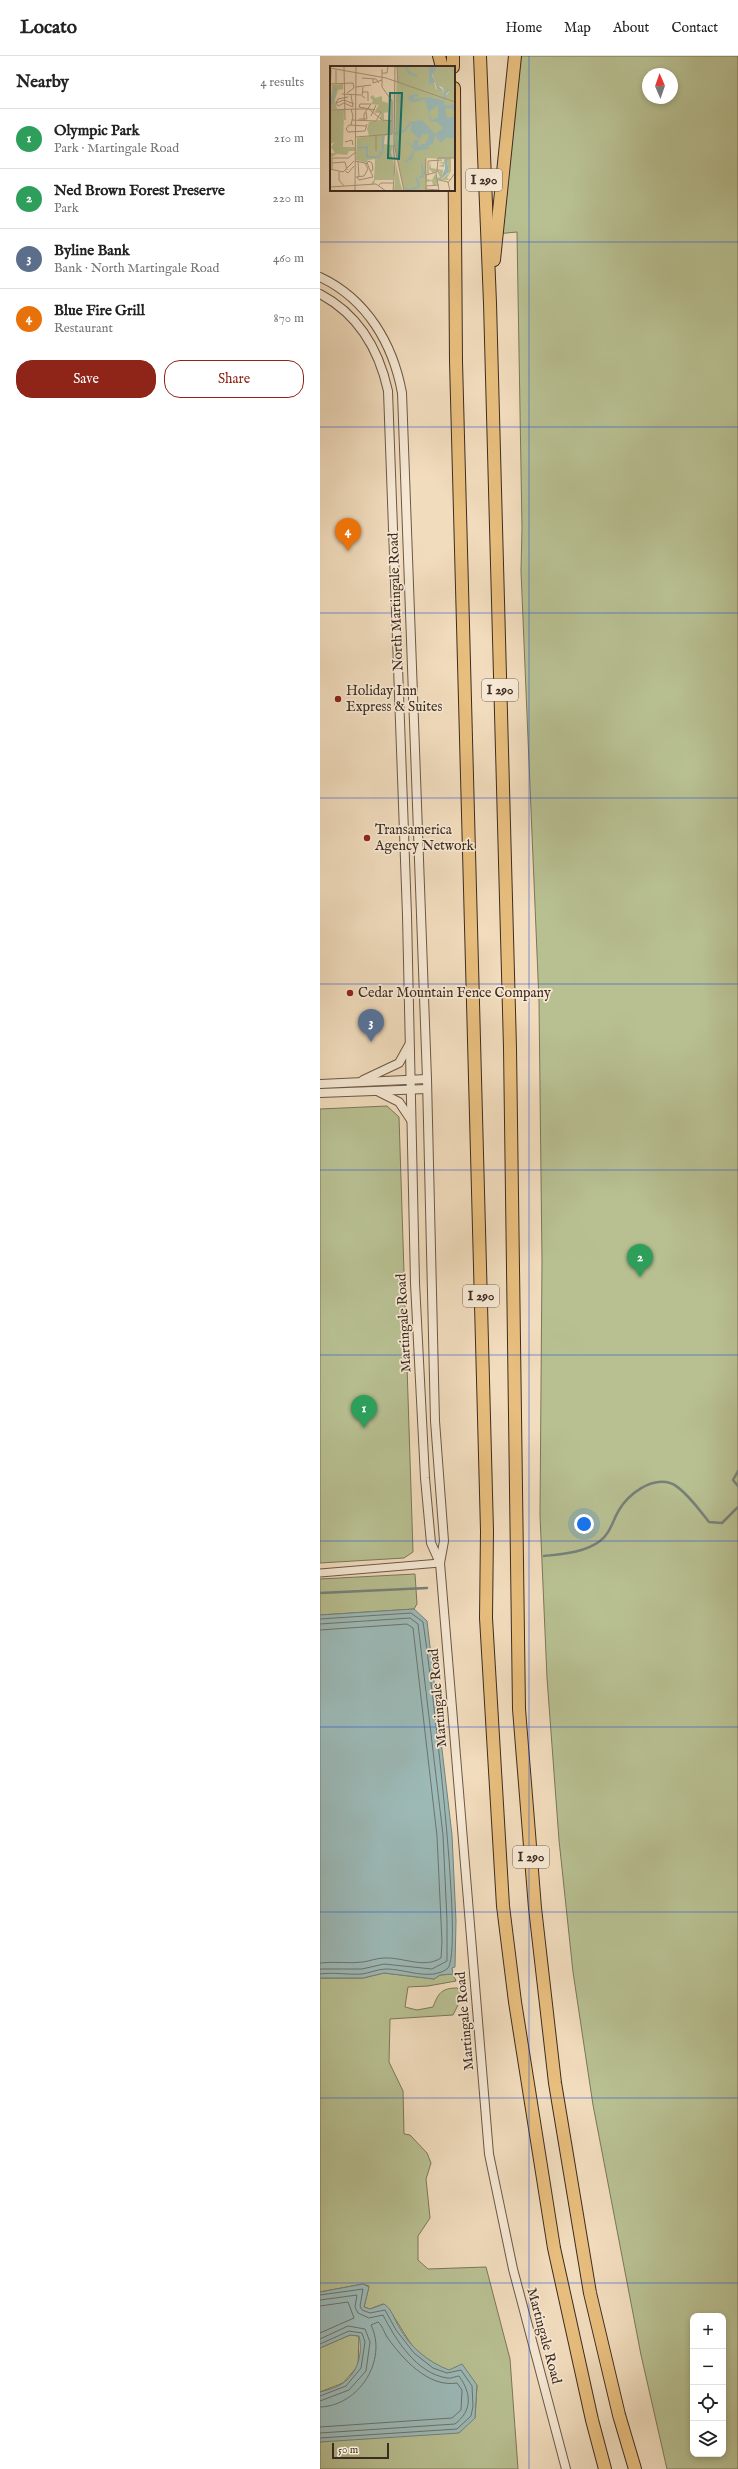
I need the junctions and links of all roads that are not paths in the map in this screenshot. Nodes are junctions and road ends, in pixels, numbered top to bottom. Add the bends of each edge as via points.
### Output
1 (439, 56) edge
2 (480, 56) edge
3 (515, 56) edge
4 (442, 66) edge
5 (455, 112) edge
6 (320, 277) edge
7 (320, 294) edge
8 (490, 303) junction
9 (410, 1044) junction
10 (411, 1079) junction
11 (427, 1079) junction
12 (358, 1082) junction
13 (320, 1084) edge
14 (411, 1089) junction
15 (426, 1089) junction
16 (374, 1090) junction
17 (320, 1093) edge
18 (411, 1121) junction
19 (440, 1563) junction
20 (320, 1573) edge
21 (566, 2469) edge
22 (605, 2469) edge
23 (635, 2469) edge

1 - 4 highway
2 - 8 highway, I 290
3 - 8 highway
5 - 22 highway, I 290 via 456,361 487,1531 486,1618 503,1898 526,2081 554,2248
6 - 11 street, North Martingale Road via 348,295 373,320 393,355 402,393
7 - 9 street, North Martingale Road via 342,307 362,328 378,357 388,391
8 - 23 highway, I 290 via 510,1048 519,1709 535,1908 555,2082 590,2293 619,2415
9 - 10 street, North Martingale Road
9 - 12 street via 398,1063
10 - 11 street
10 - 12 street
10 - 14 street, Martingale Road
11 - 15 street, Martingale Road
12 - 13 street
14 - 15 street
14 - 16 street
14 - 18 street, Martingale Road
15 - 19 street, Martingale Road via 434,1421 444,1541
16 - 17 street
16 - 18 street via 399,1102
18 - 19 street, Martingale Road via 423,1450 431,1543
19 - 20 street
19 - 21 street, Martingale Road via 489,2154 513,2269

